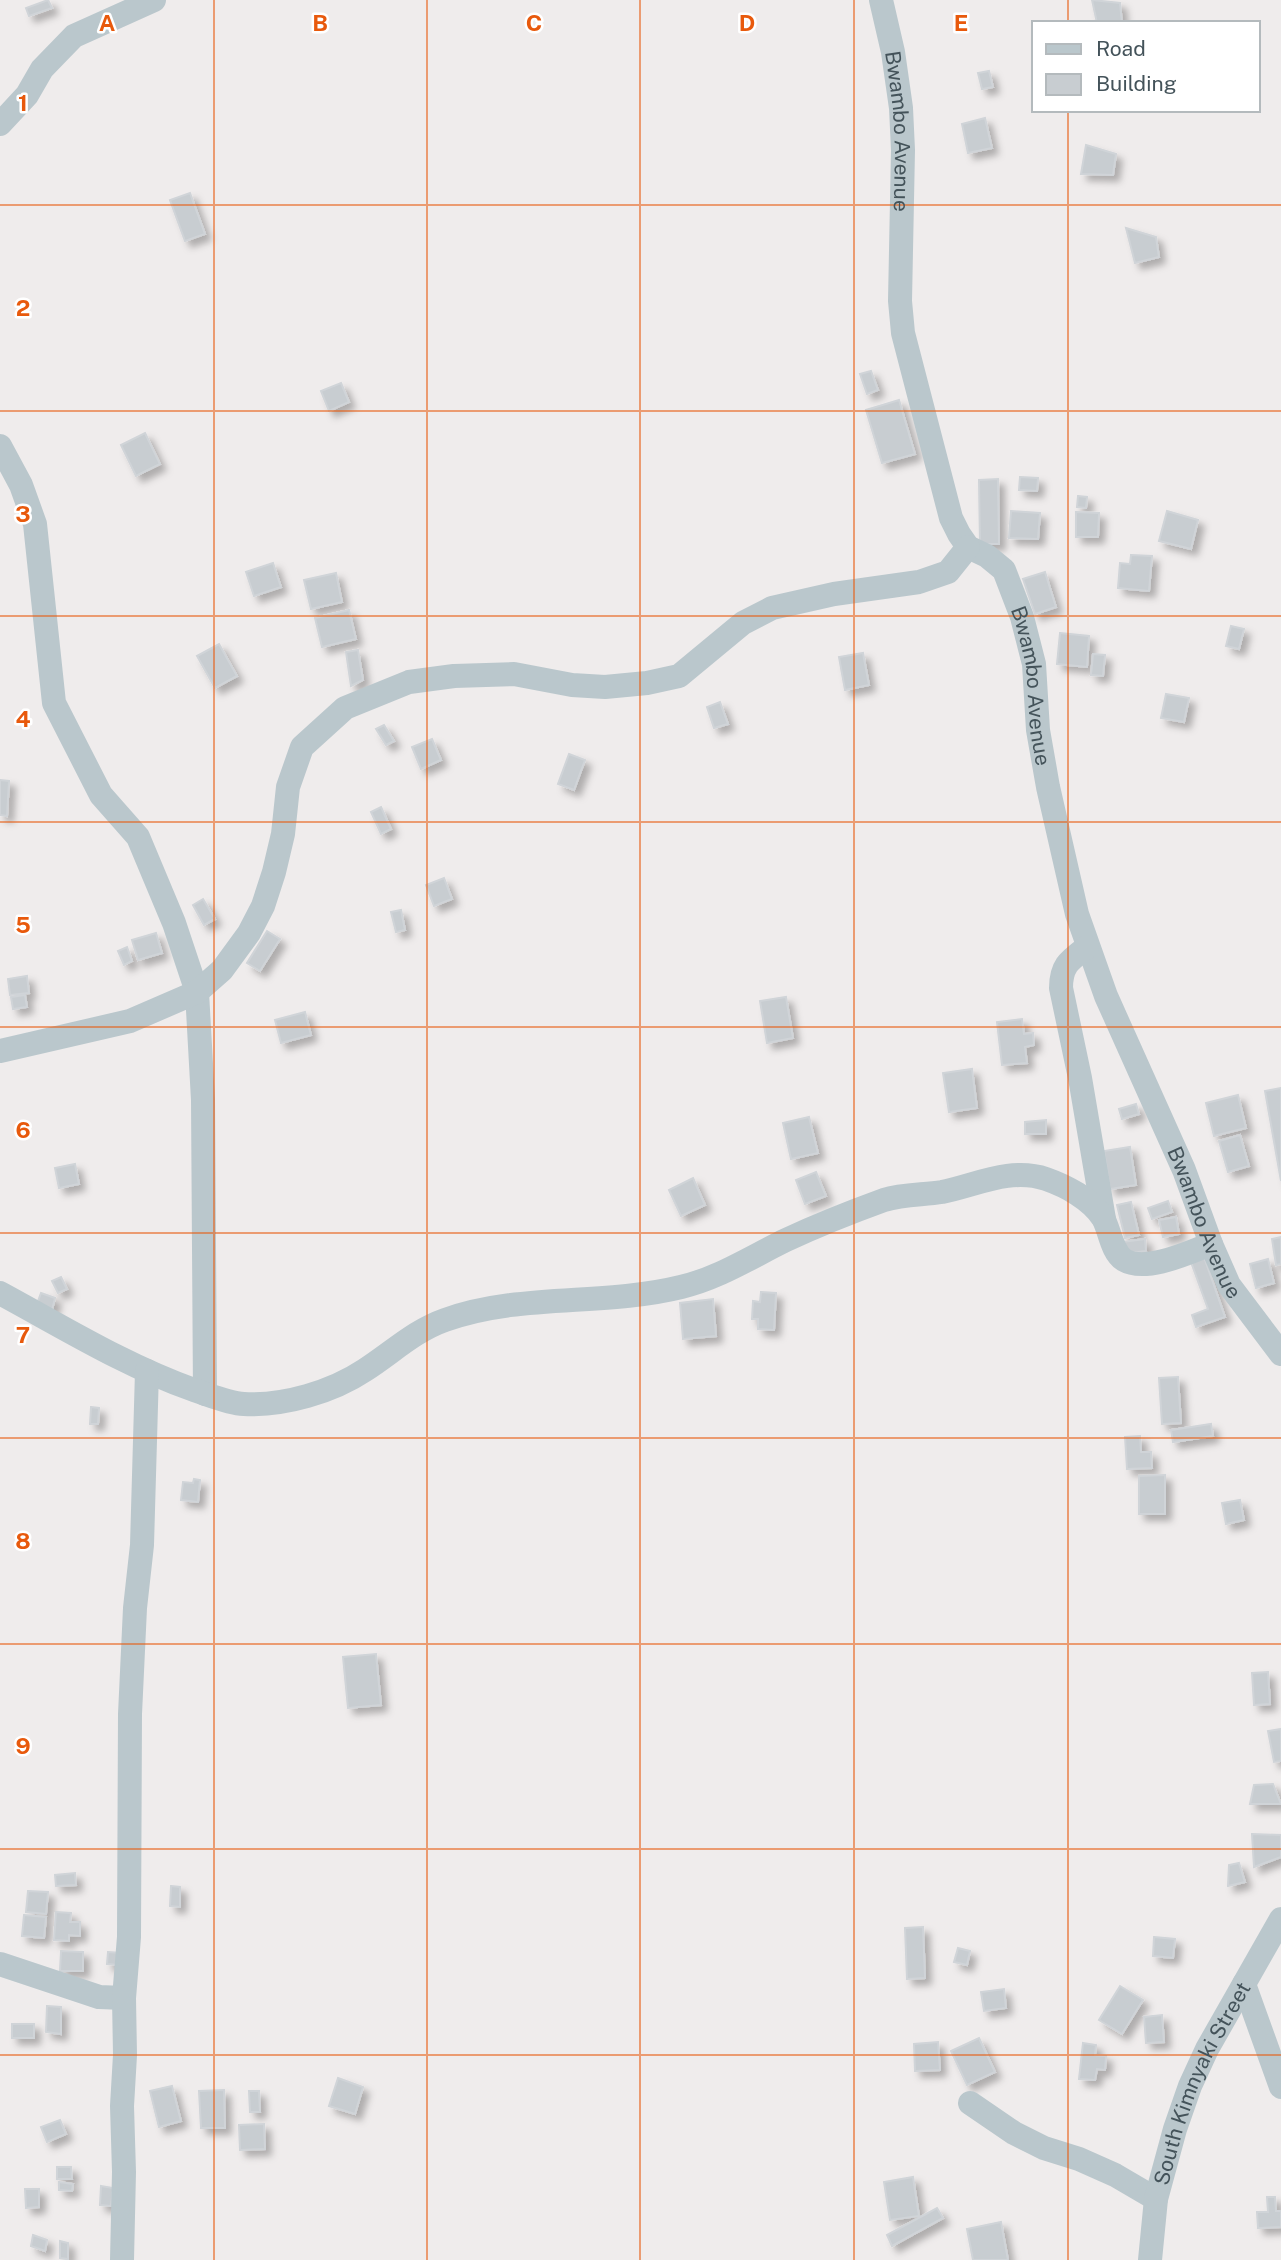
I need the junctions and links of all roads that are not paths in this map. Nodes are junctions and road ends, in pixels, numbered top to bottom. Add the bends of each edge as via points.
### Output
1 (155, 0) edge
2 (881, 0) edge
3 (0, 124) edge
4 (0, 446) edge
5 (968, 547) junction
6 (1087, 947) junction
7 (197, 992) junction
8 (0, 1051) edge
9 (1104, 1219) junction
10 (1211, 1244) junction
11 (0, 1293) edge
12 (1281, 1354) edge
13 (147, 1371) junction
14 (205, 1394) junction
15 (1281, 1919) edge
16 (0, 1964) edge
17 (1244, 1984) junction
18 (124, 1998) junction
19 (1281, 2087) edge
20 (970, 2103) dead end
21 (1156, 2199) junction
22 (122, 2260) edge
23 (1150, 2260) edge

1 - 3 street via 74,36
2 - 5 street, Bwambo Avenue via 901,108 903,333 951,518
4 - 7 street via 35,524 54,703 101,795 138,837
5 - 6 street, Bwambo Avenue via 1004,569 1022,617 1034,664 1048,787
5 - 7 street via 948,572 919,582 772,608 743,623 679,676 605,687 514,674 454,676 409,682 345,708 302,747 288,787 280,846 263,906 222,970
6 - 9 street via 1061,973 1061,988
6 - 10 street, Bwambo Avenue via 1184,1170
7 - 8 street via 130,1021
7 - 14 street via 204,1100
9 - 10 street via 1117,1252 1139,1264 1175,1258
9 - 14 street via 1069,1189 1024,1174 897,1196 840,1216 694,1284 643,1294 492,1308 446,1319 422,1328 350,1378 292,1399 242,1404
10 - 12 street, Bwambo Avenue via 1230,1285
11 - 13 street
13 - 14 street
13 - 18 street via 142,1545 130,1714 129,1937
15 - 17 street, South Kimnyaki Street
16 - 18 street via 99,1997
17 - 19 street
17 - 21 street, South Kimnyaki Street via 1190,2086
18 - 22 street
20 - 21 street via 1014,2133 1115,2175
21 - 23 street, South Kimnyaki Street

